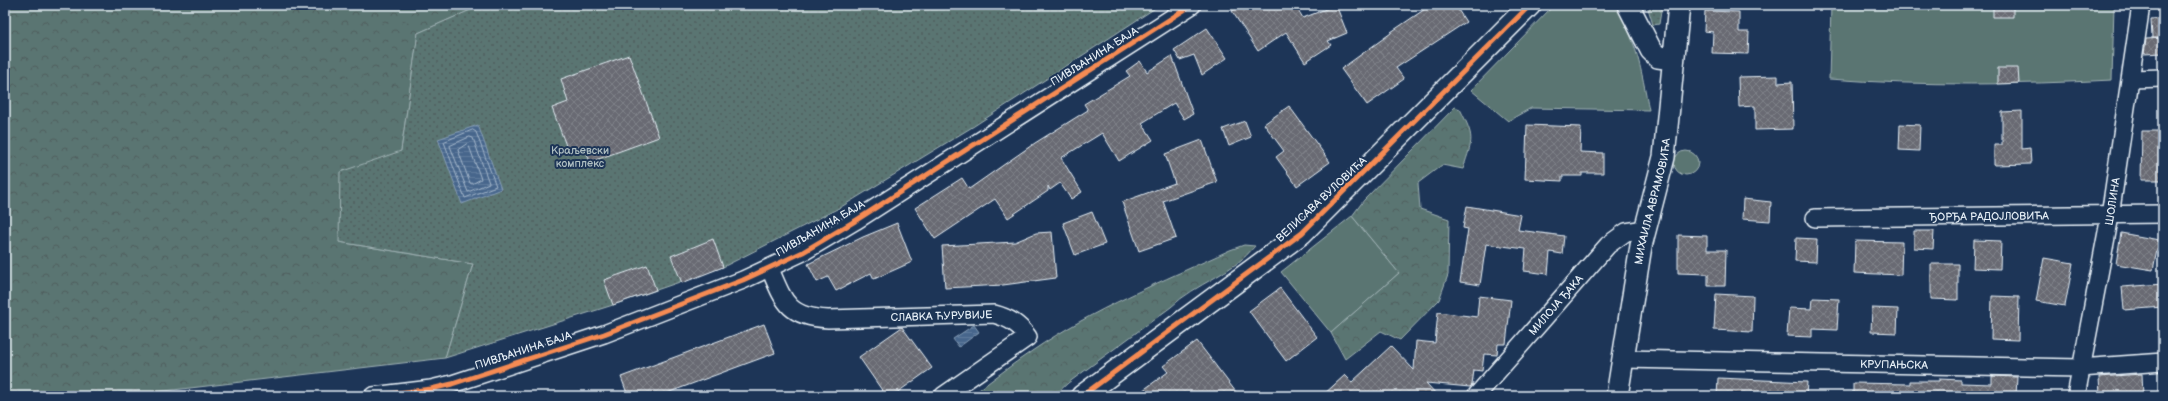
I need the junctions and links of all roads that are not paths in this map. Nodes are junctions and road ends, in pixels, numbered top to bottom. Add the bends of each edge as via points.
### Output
1 (1192, 5) edge
2 (1530, 5) edge
3 (1628, 5) edge
4 (1679, 5) edge
5 (2141, 5) edge
6 (1673, 59) junction
7 (2163, 78) edge
8 (2131, 79) junction
9 (2163, 214) edge
10 (2110, 216) junction
11 (1815, 218) dead end
12 (1646, 229) junction
13 (770, 269) junction
14 (1624, 359) junction
15 (2163, 362) edge
16 (2080, 368) junction
17 (427, 393) edge
18 (373, 396) edge
19 (943, 396) edge
20 (1082, 396) edge
21 (1476, 396) edge
22 (1617, 396) edge
23 (2076, 396) edge

1 - 13 street, ПИВЉАНИНА БАЈА via 855,221
2 - 20 street, ВЕЛИСАВА ВУЛОВИЋА via 1302,233
3 - 6 street via 1651,50 1658,57
4 - 6 street, МИХАИЛА АВРАМОВИЋА
5 - 8 street, ШОЛИНА
6 - 12 street, МИХАИЛА АВРАМОВИЋА via 1664,157
7 - 8 street
8 - 10 street, ШОЛИНА
9 - 10 street, ЂОРЂА РАДОЈЛОВИЋА
10 - 11 street, ЂОРЂА РАДОЈЛОВИЋА
10 - 16 street, ШОЛИНА
12 - 14 street, МИХАИЛА АВРАМОВИЋА
12 - 21 street, МИЛОЈА ЂАКА via 1626,232 1608,245
13 - 17 street, ПИВЉАНИНА БАЈА via 604,334
13 - 19 street, СЛАВКА ЋУРУВИЈЕ via 790,309 808,317 828,319 994,314 1013,321 1028,337
14 - 16 street, КРУПАЊСКА
14 - 22 street, МИХАИЛА АВРАМОВИЋА
15 - 16 street, КРУПАЊСКА
16 - 23 street, ШОЛИНА
17 - 18 street, ПИВЉАНИНА БАЈА

